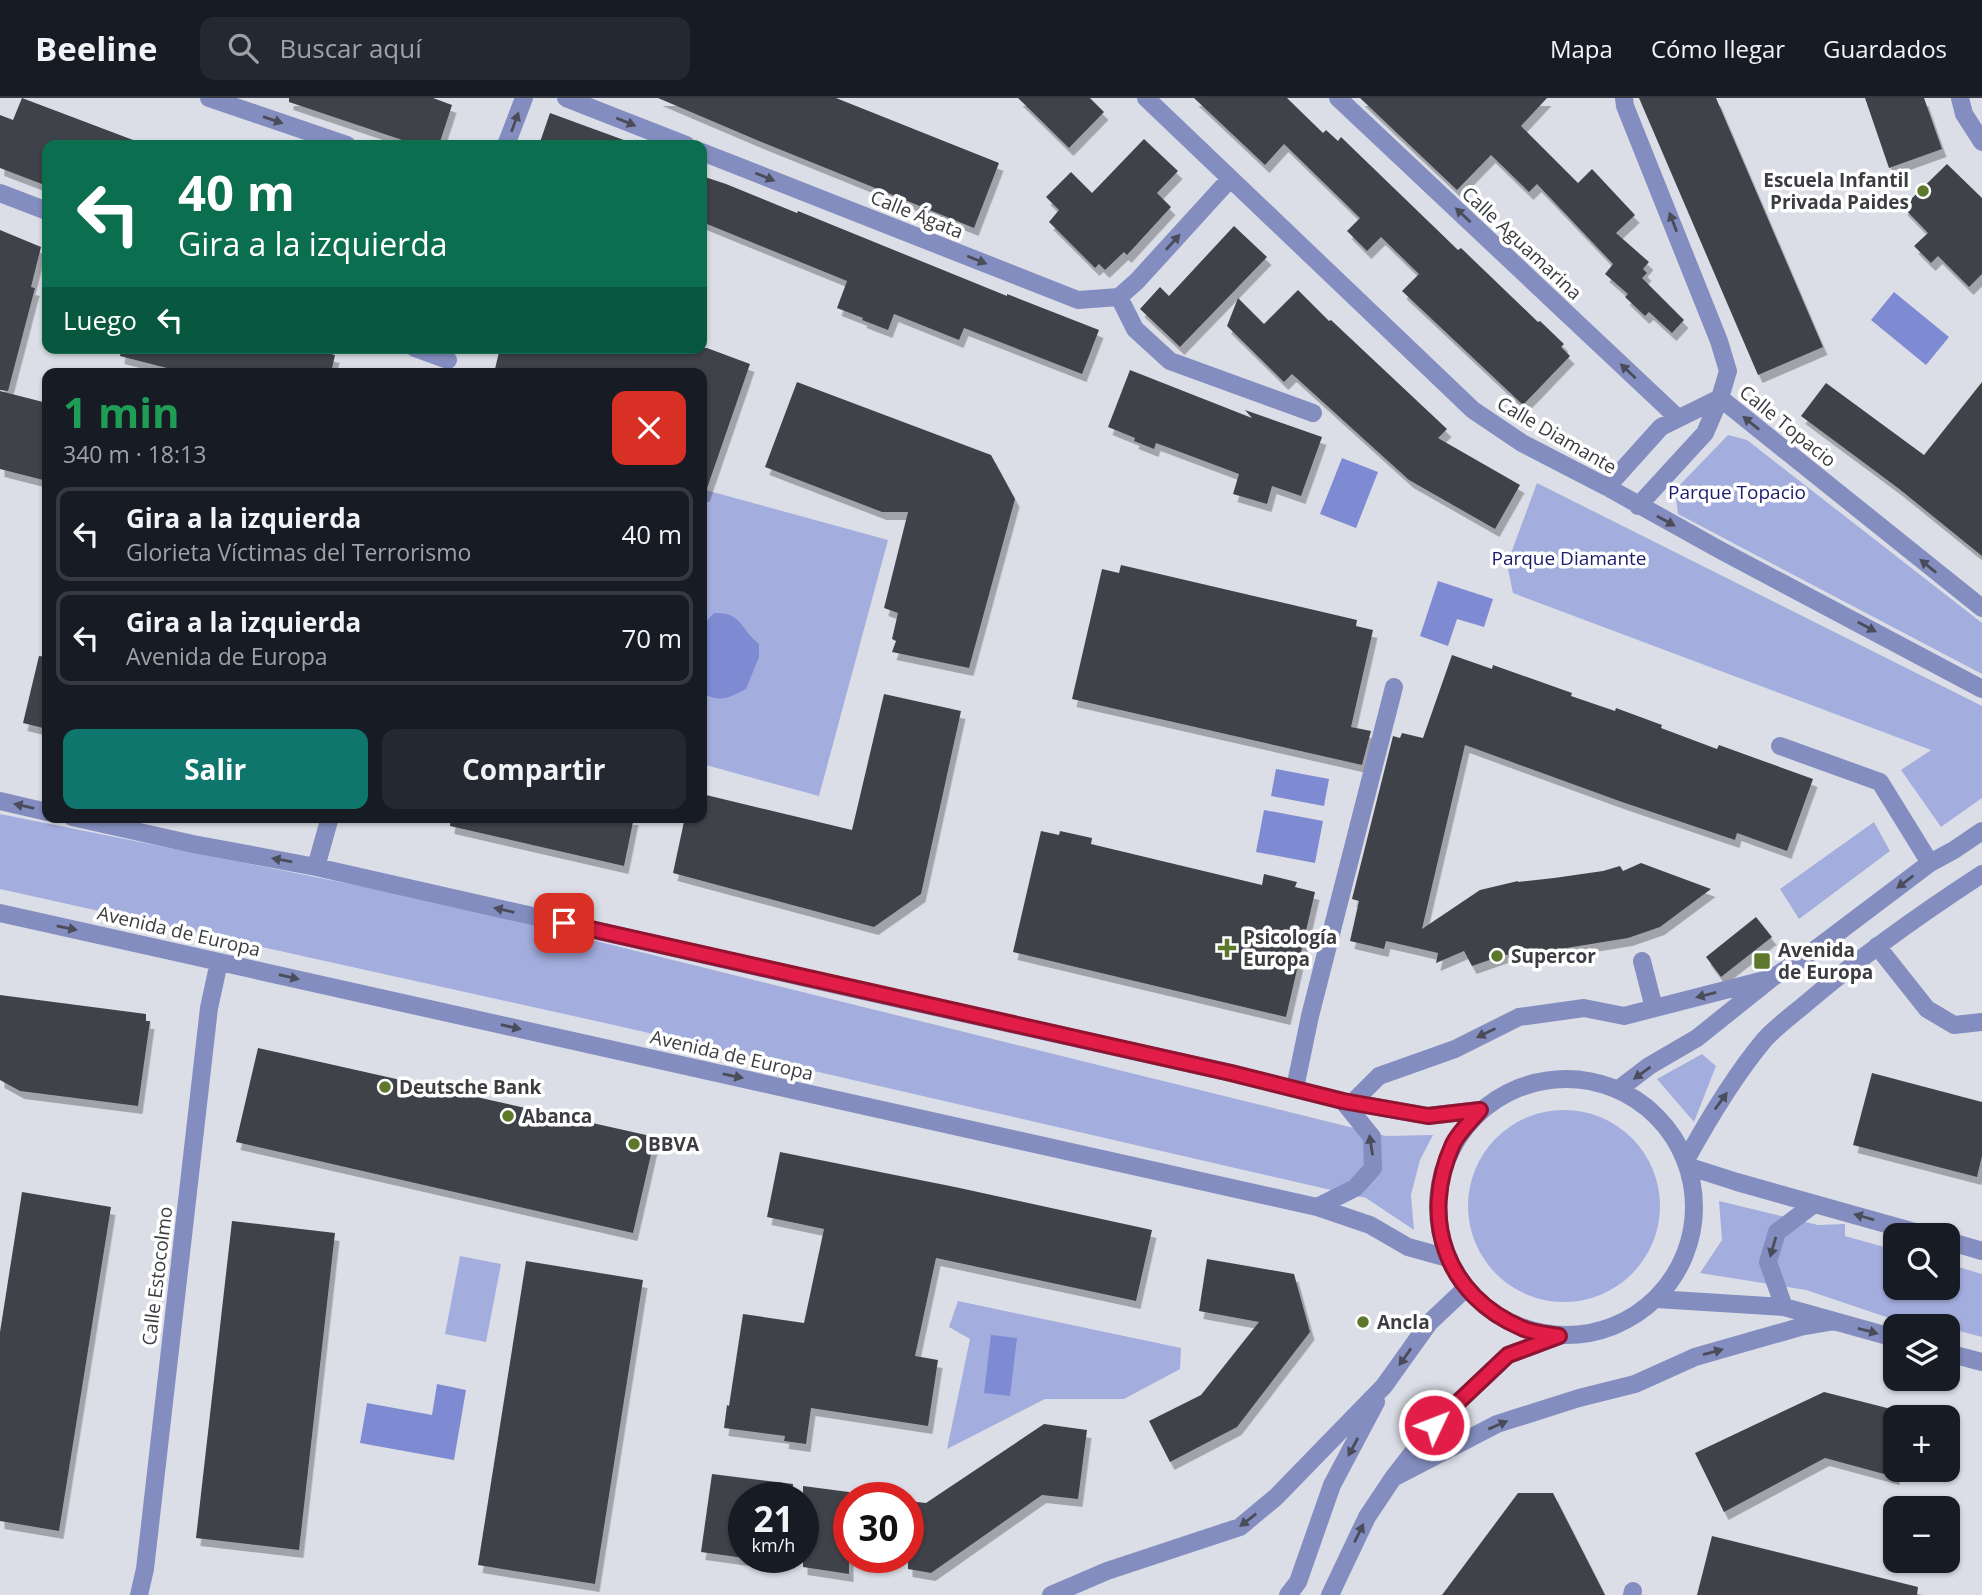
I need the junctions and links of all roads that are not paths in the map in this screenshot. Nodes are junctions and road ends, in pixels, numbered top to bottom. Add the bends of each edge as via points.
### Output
1 (209, 98) edge
2 (524, 98) edge
3 (566, 98) edge
4 (1146, 98) edge
5 (1338, 98) edge
6 (1624, 98) edge
7 (1959, 98) edge
8 (332, 140) edge
9 (508, 140) edge
10 (673, 140) edge
11 (1982, 142) edge
12 (707, 154) edge
13 (1230, 179) junction
14 (0, 193) edge
15 (42, 209) edge
16 (1119, 298) junction
17 (1720, 398) junction
18 (1313, 413) dead end
19 (1678, 418) junction
20 (1607, 487) junction
21 (1638, 506) junction
22 (1982, 608) edge
23 (1394, 687) dead end
24 (1982, 689) edge
25 (1780, 746) dead end
26 (0, 801) edge
27 (42, 811) edge
28 (99, 823) edge
29 (328, 823) edge
30 (1982, 831) edge
31 (1930, 863) junction
32 (316, 867) junction
33 (1982, 874) edge
34 (0, 913) edge
35 (1877, 946) junction
36 (219, 961) junction
37 (1642, 961) dead end
38 (1772, 978) junction
39 (1654, 1009) junction
40 (1982, 1022) edge
41 (1294, 1088) junction
42 (1619, 1089) junction
43 (1348, 1101) junction
44 (1480, 1110) junction
45 (1687, 1163) junction
46 (1814, 1203) junction
47 (1317, 1207) junction
48 (1884, 1223) edge
49 (1960, 1245) edge
50 (1982, 1251) edge
51 (1448, 1258) junction
52 (1466, 1288) junction
53 (1657, 1299) junction
54 (1784, 1307) junction
55 (1835, 1321) junction
56 (1883, 1335) edge
57 (1559, 1336) junction
58 (1960, 1356) edge
59 (1982, 1362) edge
60 (1384, 1386) junction
61 (1393, 1478) junction
62 (139, 1595) edge
63 (1051, 1595) edge
64 (1288, 1595) edge
65 (1330, 1595) edge

1 -> 8 street
9 -> 2 street
3 -> 10 street
4 - 13 street, Calle Diamante
19 -> 5 street, Calle Aguamarina
17 -> 6 street, Calle Topacio via 1728,371 1719,341
7 - 11 street
12 -> 16 street, Calle Ágata via 1078,300
16 -> 13 street
13 - 20 street, Calle Diamante via 1474,410 1522,443
14 - 15 street
16 - 18 street via 1135,330 1170,361
17 - 19 street
17 - 21 street via 1705,433
22 -> 17 street, Calle Topacio
19 - 20 street via 1661,428
20 - 21 street, Calle Diamante
21 -> 24 street, Calle Diamante
23 - 41 street
25 - 31 street via 1880,782
27 -> 26 street
32 -> 28 street
29 - 32 street
30 - 31 street
31 -> 38 street
41 -> 32 street
33 - 35 street
34 -> 36 street, Avenida de Europa
35 - 40 street via 1927,1009 1954,1025
45 -> 35 street via 1714,1110 1766,1038
36 -> 47 street, Avenida de Europa
36 - 62 street, Calle Estocolmo via 209,1008
37 - 39 street
38 -> 39 street
38 -> 42 street via 1697,1038
39 -> 43 street via 1624,1016 1584,1008 1520,1017 1455,1049 1379,1076
41 - 43 street
42 - 44 street via 1571,1078 1522,1085
42 - 45 street via 1660,1118
43 - 44 street via 1428,1116
47 -> 43 street via 1355,1188 1373,1168 1372,1137
44 - 51 street via 1454,1142 1440,1179 1438,1219
45 - 46 street
45 - 53 street via 1695,1219 1683,1262
48 -> 46 street
46 -> 54 street via 1777,1232 1768,1262
47 - 51 street, Avenida de Europa via 1370,1225 1408,1247
49 - 50 street
51 - 52 street
52 - 57 street via 1514,1324
52 -> 60 street via 1429,1323
53 - 54 street
53 - 57 street via 1606,1329
54 - 55 street
55 -> 56 street
61 -> 55 street via 1497,1424 1635,1384 1695,1357
57 - 61 street via 1508,1355 1434,1425
58 - 59 street
60 -> 63 street via 1276,1497 1240,1527 1107,1571
60 -> 64 street via 1332,1485 1298,1582
65 -> 61 street via 1367,1517

